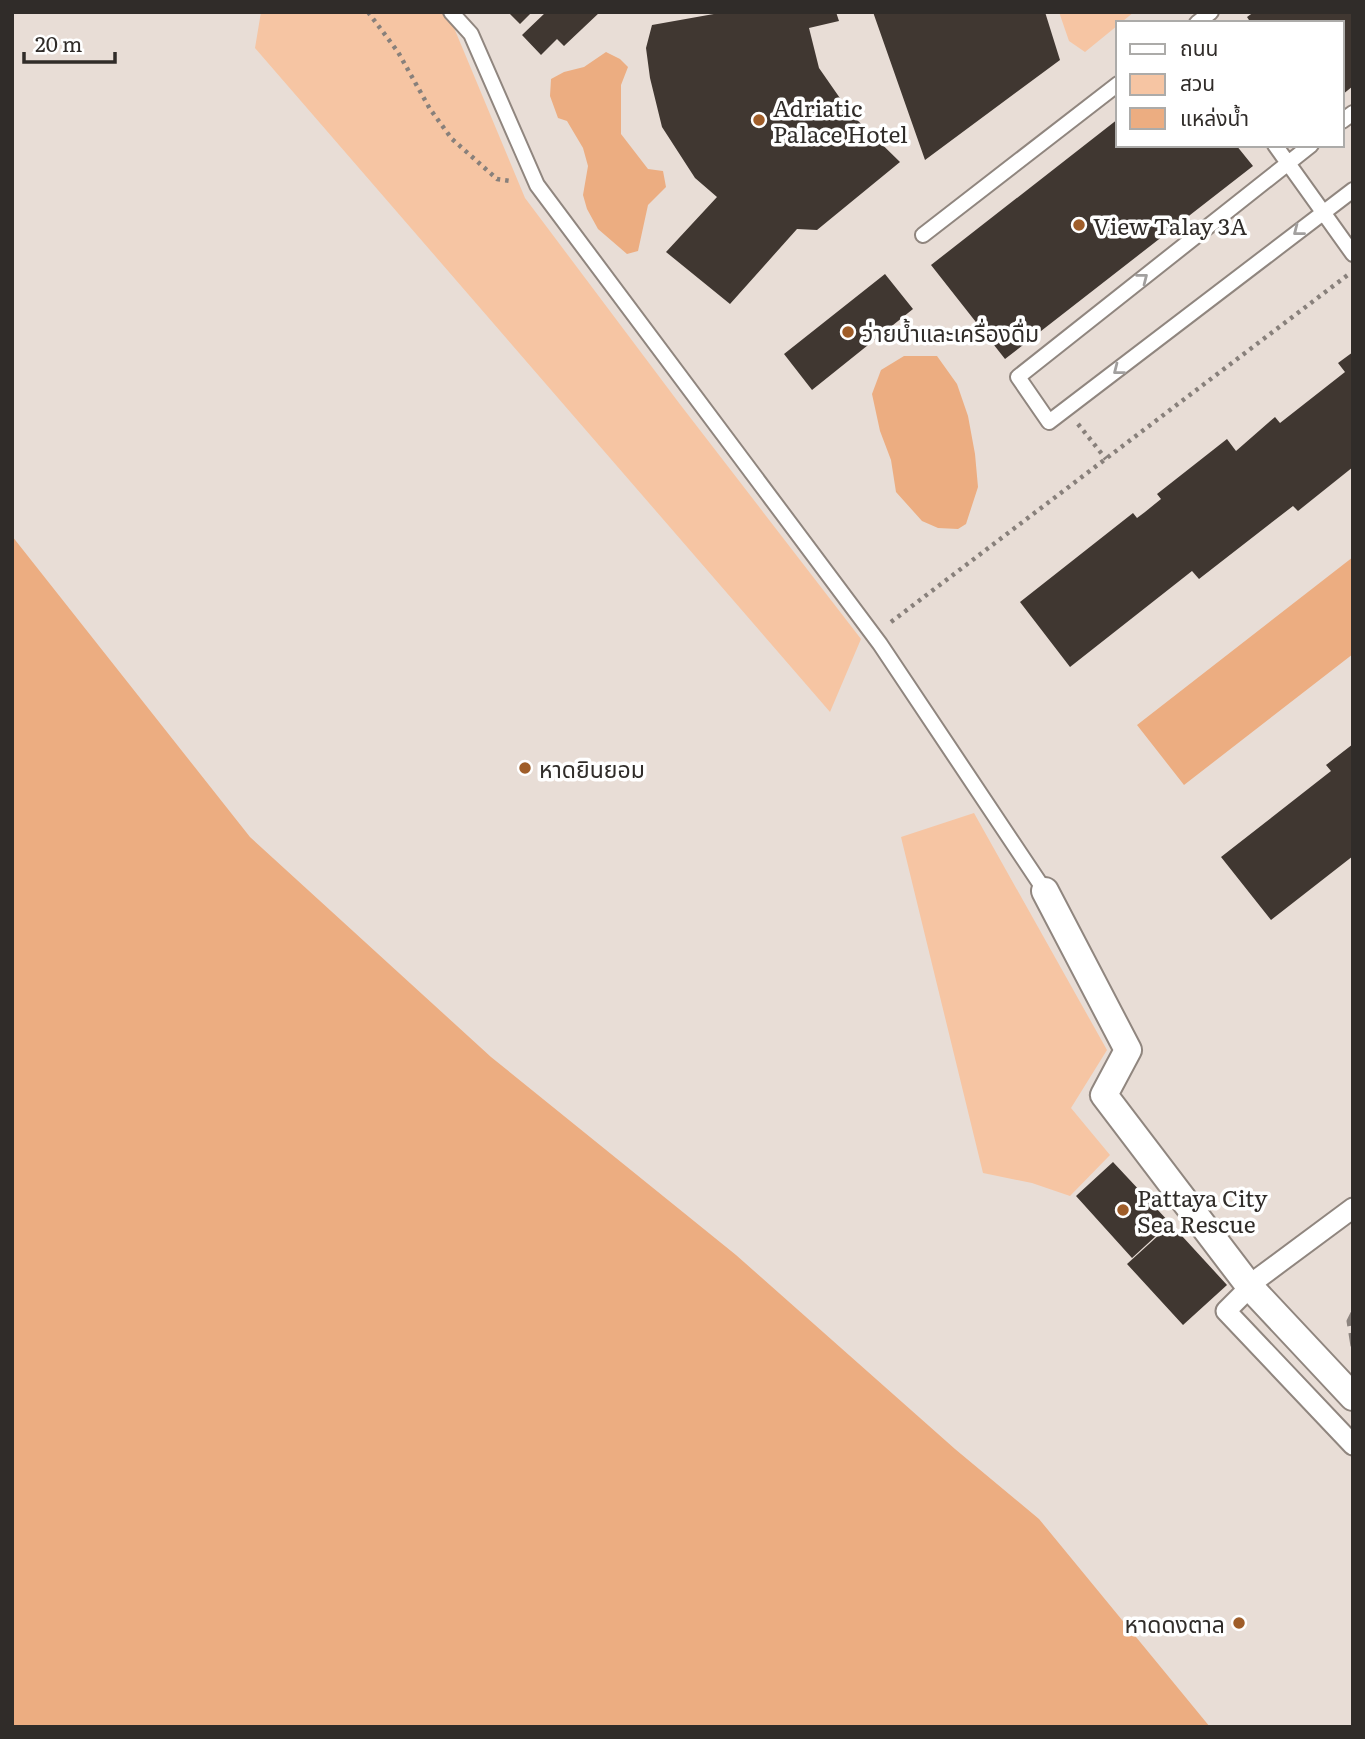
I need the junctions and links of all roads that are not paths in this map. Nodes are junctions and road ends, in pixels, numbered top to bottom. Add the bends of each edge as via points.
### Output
1 (451, 12) edge
2 (1116, 86) edge
3 (1276, 147) edge
4 (1308, 147) edge
5 (1288, 163) junction
6 (1353, 190) edge
7 (1323, 213) junction
8 (923, 234) dead end
9 (1353, 254) edge
10 (1045, 891) joint
11 (1353, 1208) edge
12 (1250, 1287) junction
13 (1353, 1397) edge
14 (1353, 1445) edge

1 - 10 lane via 471,34 537,185 880,644
2 - 8 lane
3 - 5 lane
4 - 5 lane
5 - 7 lane
7 -> 5 lane via 1049,422 1018,377
6 - 7 lane
7 - 9 lane
10 - 12 street via 1128,1050 1104,1094
11 - 12 street
12 - 13 street
12 - 14 street via 1226,1311

